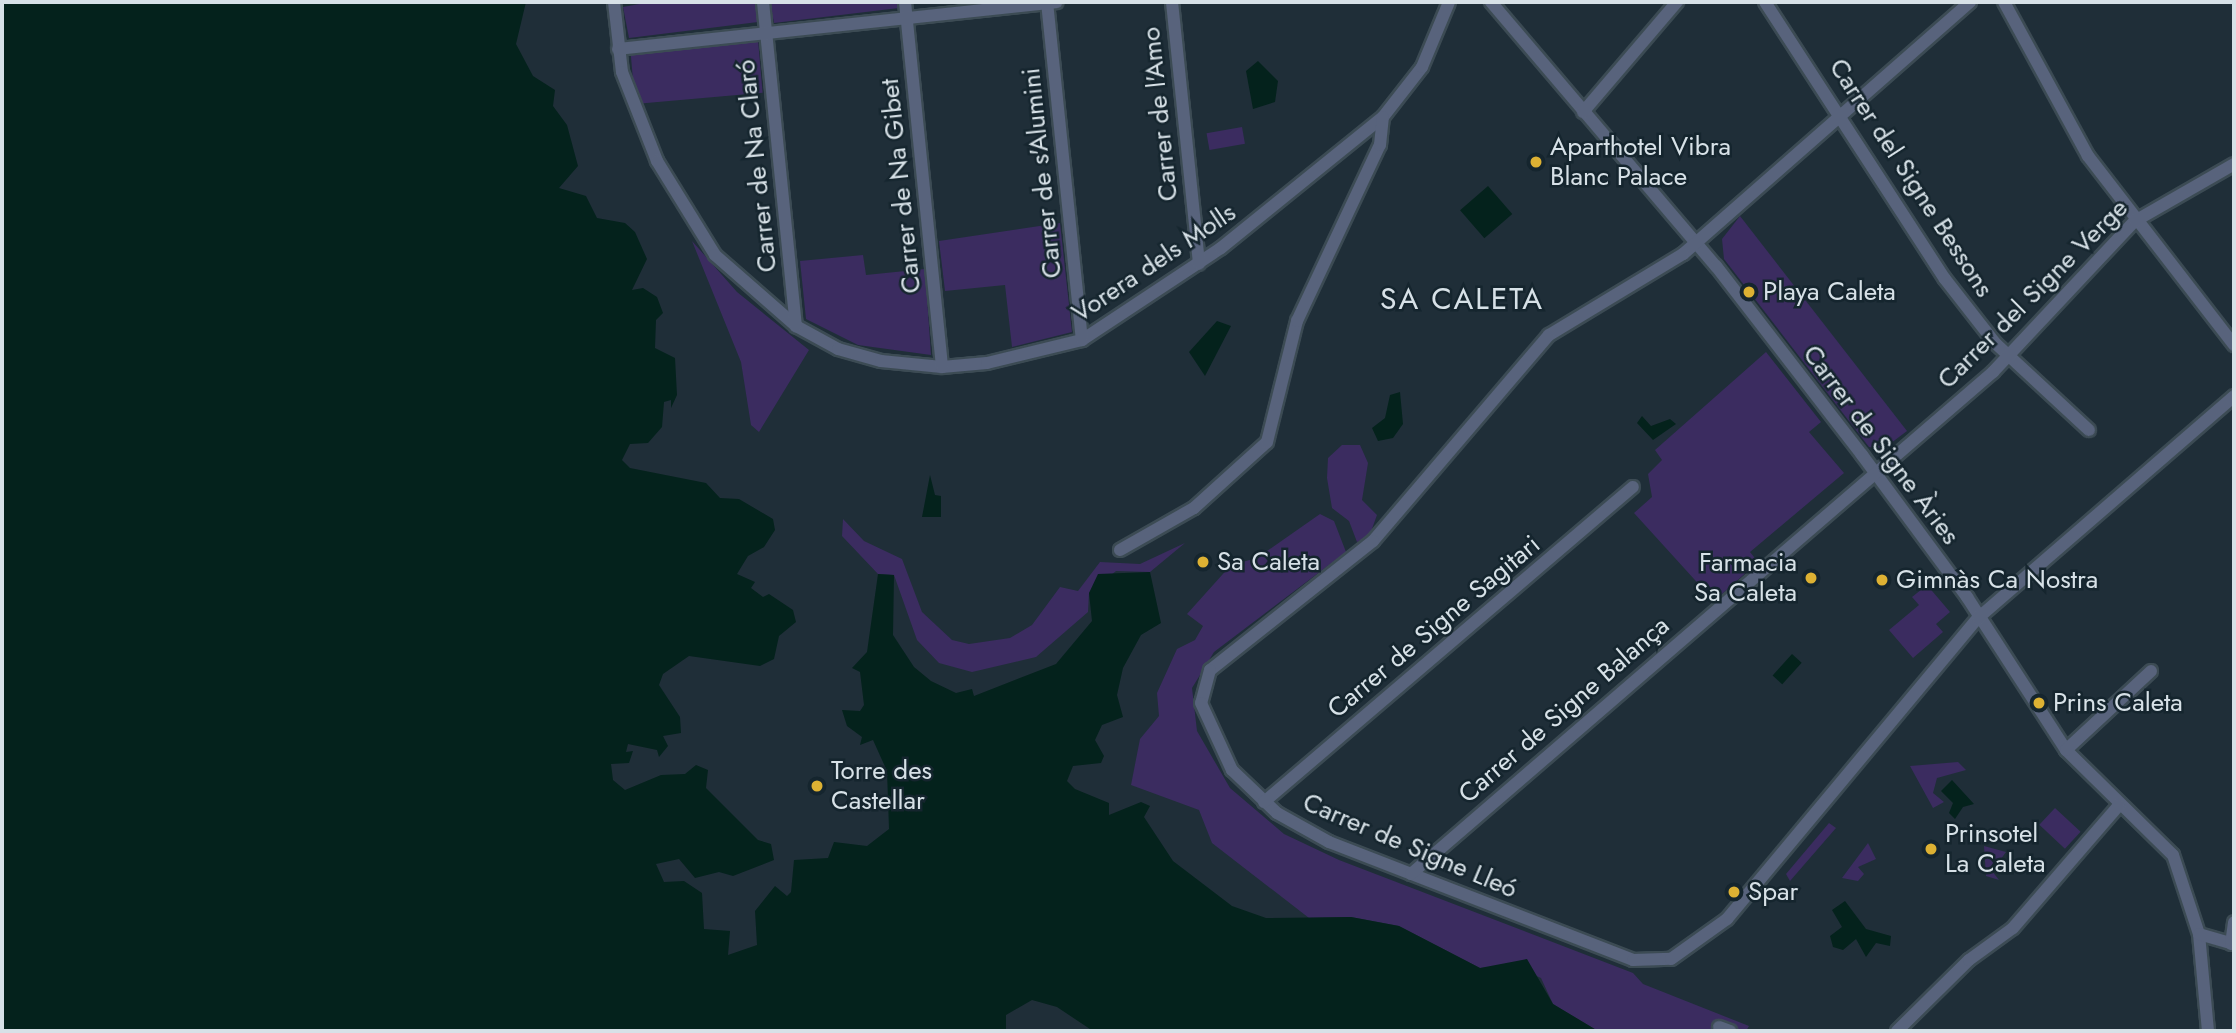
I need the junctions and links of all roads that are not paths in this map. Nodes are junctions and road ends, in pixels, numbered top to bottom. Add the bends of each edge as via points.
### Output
1 (614, 2) edge
2 (763, 2) edge
3 (905, 2) edge
4 (1047, 2) edge
5 (1056, 2) edge
6 (1172, 2) edge
7 (1449, 2) edge
8 (1491, 2) edge
9 (1677, 2) edge
10 (1765, 2) edge
11 (1970, 2) edge
12 (2004, 2) edge
13 (907, 18) junction
14 (766, 33) junction
15 (618, 49) junction
16 (1583, 112) junction
17 (1838, 113) junction
18 (1383, 117) junction
19 (2234, 164) edge
20 (2135, 221) junction
21 (1697, 243) junction
22 (1199, 264) junction
23 (796, 326) junction
24 (1082, 340) junction
25 (2234, 345) edge
26 (2009, 356) junction
27 (942, 367) junction
28 (2234, 396) edge
29 (2089, 430) dead end
30 (1876, 473) junction
31 (1633, 487) dead end
32 (1120, 550) dead end
33 (1978, 618) junction
34 (2151, 671) dead end
35 (2066, 750) junction
36 (1264, 802) junction
37 (2119, 805) junction
38 (1411, 874) junction
39 (2234, 922) edge
40 (2199, 934) junction
41 (2233, 944) edge
42 (1897, 1031) edge
43 (2208, 1031) edge

1 - 15 street, Vorera dels Molls
2 - 14 street, Carrer de Na Claró
3 - 13 street, Carrer de Na Gibet
4 - 5 street
4 - 13 street
4 - 24 street, Carrer de s'Alumini
6 - 22 street, Carrer de l'Amo
7 - 18 street, Vorera dels Molls via 1422,67
8 - 16 street, Carrer de Signe Àries
9 - 16 street
10 - 17 street, Carrer del Signe Bessons
11 - 17 street, Carrer de Signe Lleó
12 - 20 street via 2050,95
13 - 14 street
13 - 27 street, Carrer de Na Gibet
14 - 15 street
14 - 23 street, Carrer de Na Claró
15 - 23 street, Vorera dels Molls via 656,161 677,196 715,255
16 - 21 street, Carrer de Signe Àries
17 - 21 street, Carrer de Signe Lleó
17 - 26 street, Carrer del Signe Bessons via 1945,279
18 - 22 street, Vorera dels Molls
18 - 32 street via 1380,145 1297,321 1274,428 1265,446 1194,508
19 - 20 street, Carrer del Signe Verge
20 - 25 street via 2186,274
20 - 26 street, Carrer del Signe Verge
21 - 30 street, Carrer de Signe Àries
21 - 36 street, Carrer de Signe Lleó via 1549,335 1373,541 1210,670 1201,702 1207,724 1232,770
22 - 24 street, Vorera dels Molls
23 - 27 street, Vorera dels Molls via 881,361
24 - 27 street, Vorera dels Molls via 987,363
26 - 29 street, Carrer del Signe Bessons
26 - 30 street, Carrer del Signe Verge
28 - 33 street, Carrer de Signe Lleó
30 - 33 street, Carrer de Signe Àries
30 - 38 street, Carrer de Signe Balança
31 - 36 street, Carrer de Signe Sagitari
33 - 35 street, Carrer de Signe Àries
33 - 38 street, Carrer de Signe Lleó via 1727,919 1671,959 1633,960
34 - 35 street
35 - 37 street, Carrer de Signe Àries
36 - 38 street, Carrer de Signe Lleó via 1329,842
37 - 40 street, Carrer de Signe Àries via 2173,855
37 - 42 street via 2013,928 1969,960
39 - 41 street
40 - 41 street
40 - 43 street, Carrer de Signe Àries

